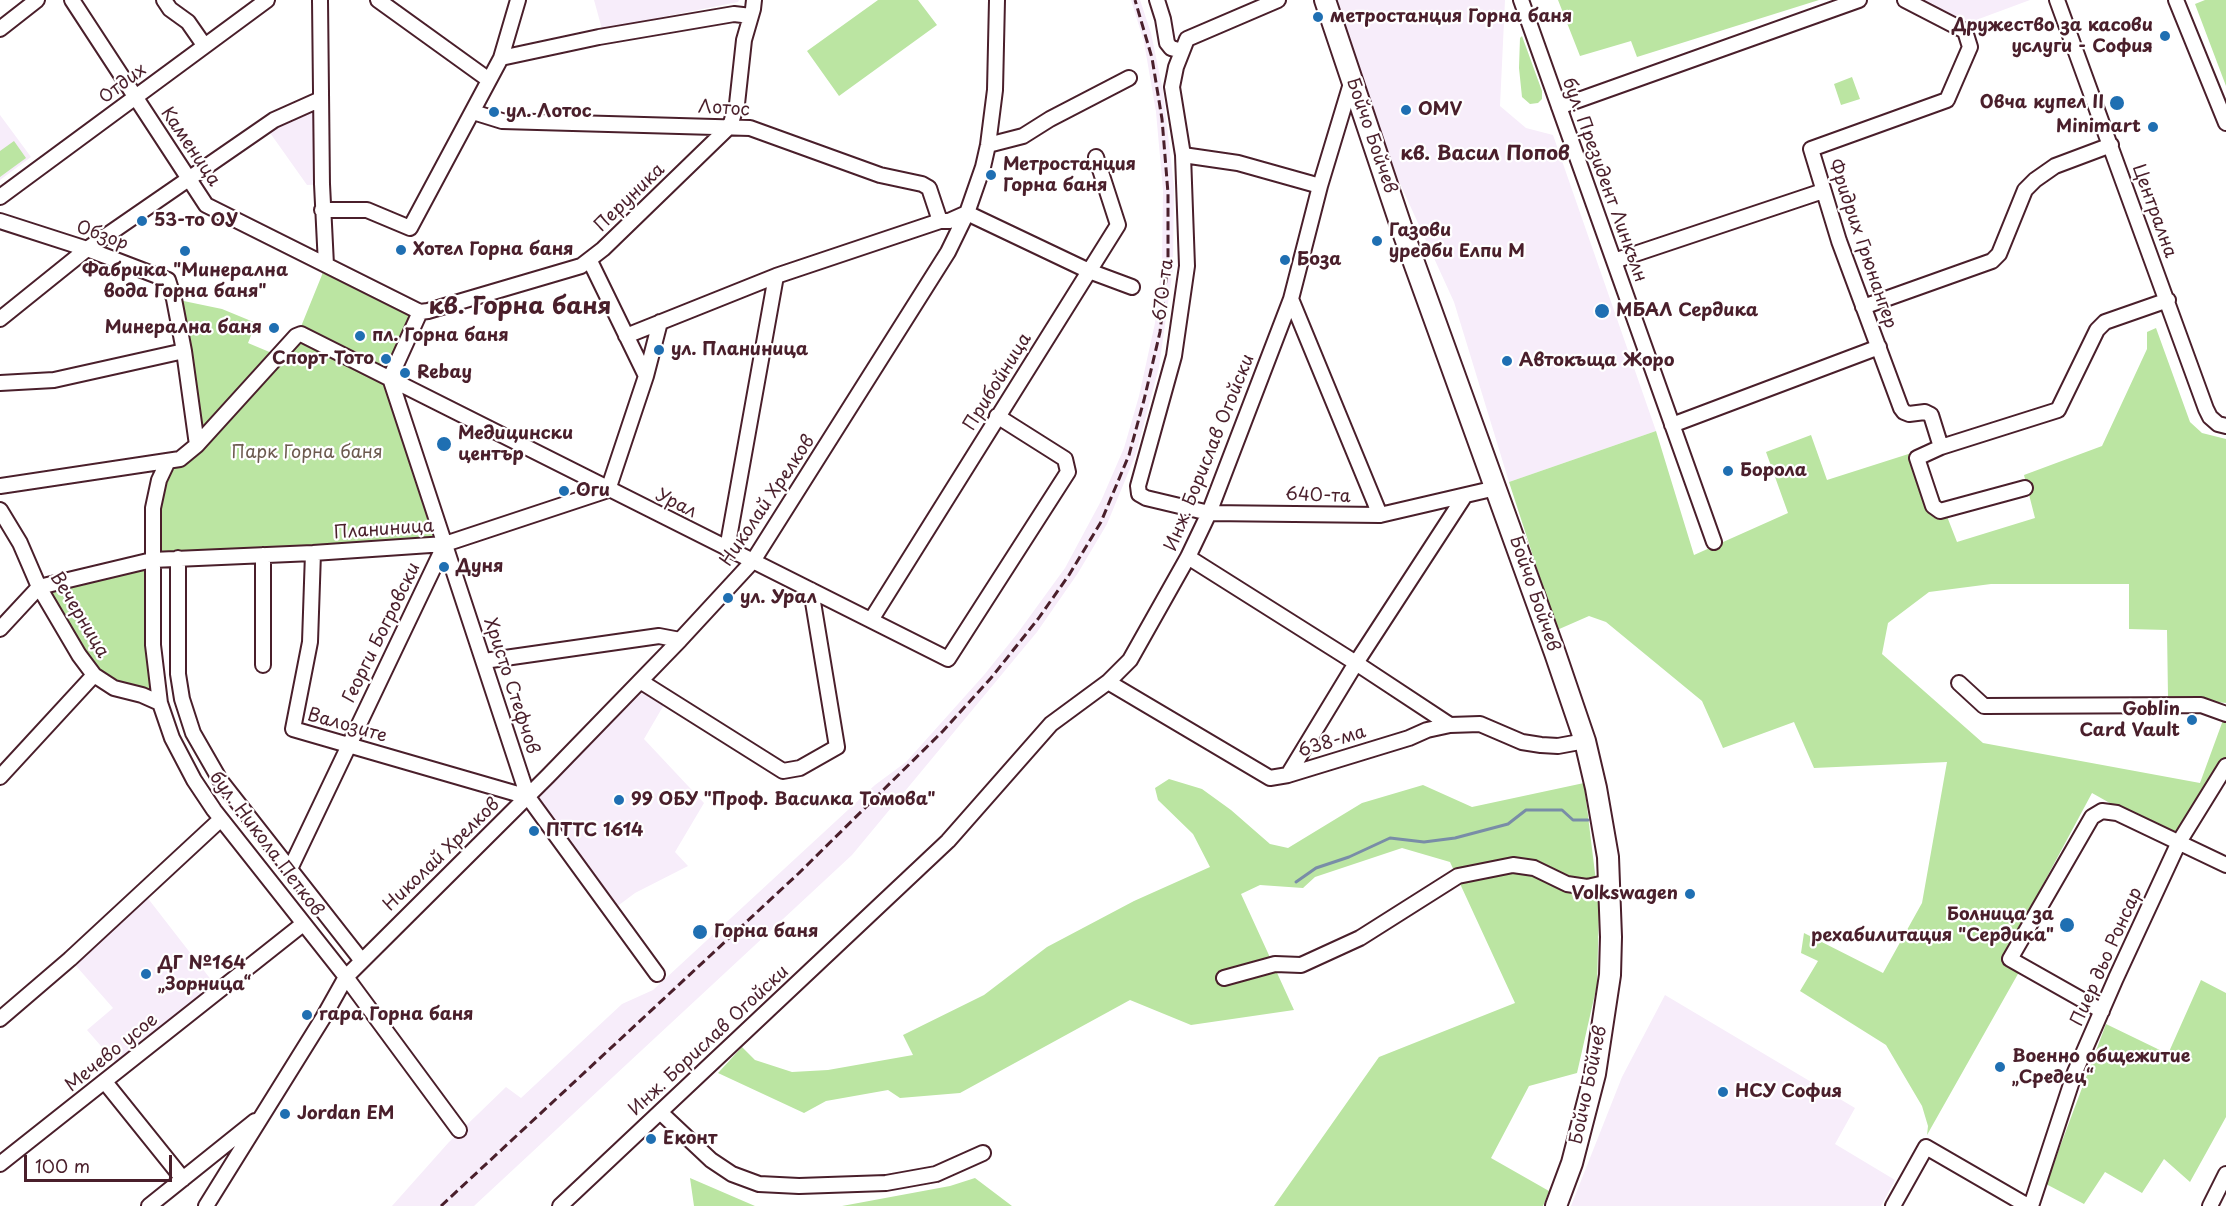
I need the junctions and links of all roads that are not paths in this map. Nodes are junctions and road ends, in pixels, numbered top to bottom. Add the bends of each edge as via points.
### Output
1 (37, 0) edge
2 (72, 0) edge
3 (164, 0) edge
4 (267, 0) edge
5 (320, 0) edge
6 (378, 0) edge
7 (518, 0) edge
8 (754, 0) edge
9 (997, 0) edge
10 (1157, 0) edge
11 (1278, 0) edge
12 (1325, 0) edge
13 (1521, 0) edge
14 (1859, 0) edge
15 (1905, 0) edge
16 (2057, 0) edge
17 (2176, 0) edge
18 (752, 16) junction
19 (0, 29) edge
20 (204, 45) junction
21 (1182, 51) junction
22 (501, 58) junction
23 (1129, 78) dead end
24 (489, 80) junction
25 (1352, 80) junction
26 (135, 97) junction
27 (321, 99) junction
28 (1559, 107) junction
29 (473, 112) junction
30 (2226, 123) edge
31 (730, 126) junction
32 (988, 145) junction
33 (2111, 145) junction
34 (1183, 155) junction
35 (1096, 157) dead end
36 (190, 178) junction
37 (1320, 186) junction
38 (1823, 191) junction
39 (0, 197) edge
40 (322, 210) junction
41 (967, 213) junction
42 (0, 221) edge
43 (940, 221) junction
44 (87, 249) junction
45 (590, 261) junction
46 (1614, 261) junction
47 (326, 265) junction
48 (1089, 271) junction
49 (776, 276) junction
50 (1132, 288) dead end
51 (1291, 299) junction
52 (2168, 300) junction
53 (1863, 307) junction
54 (420, 312) junction
55 (0, 319) edge
56 (660, 322) junction
57 (626, 336) junction
58 (1879, 347) junction
59 (184, 351) junction
60 (646, 376) junction
61 (390, 378) junction
62 (0, 383) edge
63 (998, 416) junction
64 (1672, 425) junction
65 (2226, 426) edge
66 (197, 445) junction
67 (1941, 447) junction
68 (168, 461) junction
69 (0, 486) edge
70 (1496, 488) junction
71 (2025, 488) dead end
72 (608, 490) junction
73 (1138, 494) joint
74 (1464, 497) junction
75 (0, 510) edge
76 (1209, 513) junction
77 (1380, 515) junction
78 (1714, 542) dead end
79 (445, 544) junction
80 (727, 549) junction
81 (313, 553) junction
82 (263, 555) junction
83 (178, 558) junction
84 (1188, 558) junction
85 (152, 560) junction
86 (753, 561) junction
87 (39, 587) junction
88 (811, 590) junction
89 (871, 620) junction
90 (0, 629) edge
91 (680, 640) junction
92 (484, 661) junction
93 (1356, 663) junction
94 (263, 665) dead end
95 (94, 675) junction
96 (640, 681) junction
97 (1108, 682) junction
98 (1959, 683) dead end
99 (160, 703) junction
100 (2226, 714) edge
101 (1450, 725) junction
102 (1585, 741) junction
103 (348, 745) junction
104 (2226, 766) edge
105 (1288, 775) junction
106 (0, 777) edge
107 (528, 796) junction
108 (221, 819) junction
109 (2179, 842) junction
110 (2226, 865) edge
111 (290, 869) junction
112 (1609, 882) junction
113 (303, 924) junction
114 (362, 961) junction
115 (657, 974) dead end
116 (346, 977) junction
117 (1224, 978) dead end
118 (2102, 1011) junction
119 (0, 1019) edge
120 (105, 1082) junction
121 (660, 1112) junction
122 (263, 1114) junction
123 (459, 1130) dead end
124 (983, 1153) dead end
125 (0, 1164) edge
126 (2226, 1174) edge
127 (183, 1179) junction
128 (149, 1206) edge
129 (206, 1206) edge
130 (560, 1206) edge
131 (1556, 1206) edge
132 (1893, 1206) edge
133 (2029, 1206) edge
134 (2210, 1206) edge

1 - 19 street
2 - 26 street, Каменица
3 - 20 street via 188,22
4 - 20 street, Отдих
5 - 27 street
6 - 24 street
7 - 22 street
8 - 18 street
9 - 32 street, Николай Хрелков
10 - 21 street via 1167,43
11 - 21 street via 1187,39
12 - 25 highway, Бойчо Бойчев
13 - 28 street, бул. Президент Линкълн
14 - 28 street
15 - 38 street, Фридрих Грюнангер via 1965,31 1970,47 1947,100 1811,149
16 - 33 street, Централна
17 - 30 street
18 - 22 street via 734,14
18 - 31 street via 744,40 737,104
20 - 26 street, Отдих
21 - 34 street, 670-та via 1172,87
22 - 24 street
23 - 32 street via 1023,136
24 - 29 street
25 - 37 street, Инж. Борислав Огойски
25 - 70 highway, Бойчо Бойчев
26 - 36 street, Каменица
26 - 39 street, Отдих
27 - 36 street via 274,120
27 - 40 street
28 - 46 street, бул. Президент Линкълн
29 - 31 street, Лотос via 501,121
29 - 40 street via 410,228 368,210
31 - 43 street, Лотос via 760,130 880,175 922,184 929,188
31 - 45 street, Перуника
32 - 41 street, Николай Хрелков
33 - 52 street, Централна
33 - 53 street via 2055,166 2035,180 2025,190 1999,254 1992,261
34 - 37 street via 1239,163
34 - 73 street, 670-та via 1187,266 1174,356
35 - 48 street, Прибойница via 1118,225
36 - 44 street
36 - 47 street, Каменица via 207,205
37 - 51 street, Инж. Борислав Огойски
38 - 46 street
38 - 53 street, Фридрих Грюнангер
40 - 47 street
41 - 43 street
41 - 48 street
41 - 86 street, Николай Хрелков via 948,252
42 - 44 street, Обзор
43 - 49 street
44 - 55 street
44 - 59 street, Обзор via 168,280
45 - 54 street, Перуника via 524,285
45 - 57 street
46 - 64 street, бул. Президент Линкълн
47 - 54 street, Каменица
48 - 50 street
48 - 63 street, Прибойница
49 - 56 street
49 - 80 street
51 - 76 street, Инж. Борислав Огойски
51 - 77 street
52 - 65 street, Централна via 2206,409 2218,424
52 - 67 street via 2105,322 2092,339 2058,410
53 - 58 street, Фридрих Грюнангер
54 - 61 street
56 - 57 street
56 - 60 street
57 - 60 street
58 - 64 street
58 - 67 street, Фридрих Грюнангер via 1904,412 1931,415
59 - 62 street via 54,380
59 - 66 street, Обзор
60 - 72 street
61 - 66 street, Урал via 298,334
61 - 72 street, Урал
61 - 79 street, Христо Стефчов
63 - 89 street, Прибойница
63 - 89 street, Урал via 1065,459 1068,472 948,659
64 - 78 street, бул. Президент Линкълн
66 - 68 street via 180,459
67 - 71 street via 1917,461 1933,506 1940,511
68 - 69 street
68 - 85 street, бул. Никола Петков via 153,508
70 - 74 street, 640-та
70 - 102 highway, Бойчо Бойчев
72 - 79 street, Планиница
72 - 80 street, Урал
73 - 76 street, 640-та
74 - 77 street, 640-та
74 - 93 street
75 - 87 street, Вечерница
76 - 77 street, 640-та
76 - 84 street, Инж. Борислав Огойски
79 - 81 street, Планиница
79 - 92 street, Христо Стефчов
79 - 103 street, Георги Богровски
80 - 86 street, Урал
81 - 82 street, Планиница
81 - 103 street, Валозите via 310,642 293,729
82 - 83 street, Планиница
82 - 94 street
83 - 85 street, Планиница
83 - 111 street, бул. Никола Петков via 178,674 193,733 220,780
84 - 93 street
84 - 97 street, Инж. Борислав Огойски via 1140,645
85 - 87 street, Планиница
85 - 99 street, бул. Никола Петков via 153,645
86 - 88 street, Урал
86 - 91 street, Николай Хрелков
87 - 90 street
87 - 95 street, Вечерница
88 - 89 street, Урал
88 - 96 street via 837,747 800,768 783,771
91 - 92 street via 660,636
91 - 96 street, Николай Хрелков
92 - 107 street, Христо Стефчов
93 - 101 street
93 - 105 street
95 - 99 street, Вечерница via 114,688
95 - 106 street
96 - 107 street, Николай Хрелков
97 - 105 street, 638-ма via 1270,778
97 - 121 street, Инж. Борислав Огойски via 1051,724 948,841
98 - 100 street via 1984,706 2201,705
99 - 108 street, бул. Никола Петков via 172,738 194,780
101 - 102 street, 638-ма via 1480,724 1522,742 1540,745
101 - 105 street, 638-ма
102 - 112 highway, Бойчо Бойчев via 1608,856
103 - 107 street, Валозите
103 - 111 street, Георги Богровски
104 - 109 street, Пиер дьо Ронсар
107 - 114 street, Николай Хрелков
107 - 115 street, Христо Стефчов
108 - 113 street, бул. Никола Петков
108 - 119 street
109 - 110 street
109 - 118 street, Пиер дьо Ронсар
109 - 118 street via 2117,813 2098,812 2086,826 2010,960
111 - 114 street, бул. Никола Петков
112 - 117 street via 1567,884 1534,868 1513,865 1458,876 1360,938 1300,965 1275,964
112 - 131 highway, Бойчо Бойчев via 1610,975 1595,1074 1572,1163
113 - 116 street, бул. Никола Петков
113 - 120 street, Мечево усое
114 - 116 street, Николай Хрелков
116 - 122 street
116 - 123 street, бул. Никола Петков
118 - 133 street, Пиер дьо Ронсар via 2075,1072
120 - 125 street, Мечево усое
120 - 127 street
121 - 124 street via 711,1160 732,1174 759,1184 886,1183 936,1174
121 - 130 street, Инж. Борислав Огойски
122 - 127 street
122 - 129 street
126 - 134 street
127 - 128 street
132 - 133 street via 1926,1147

